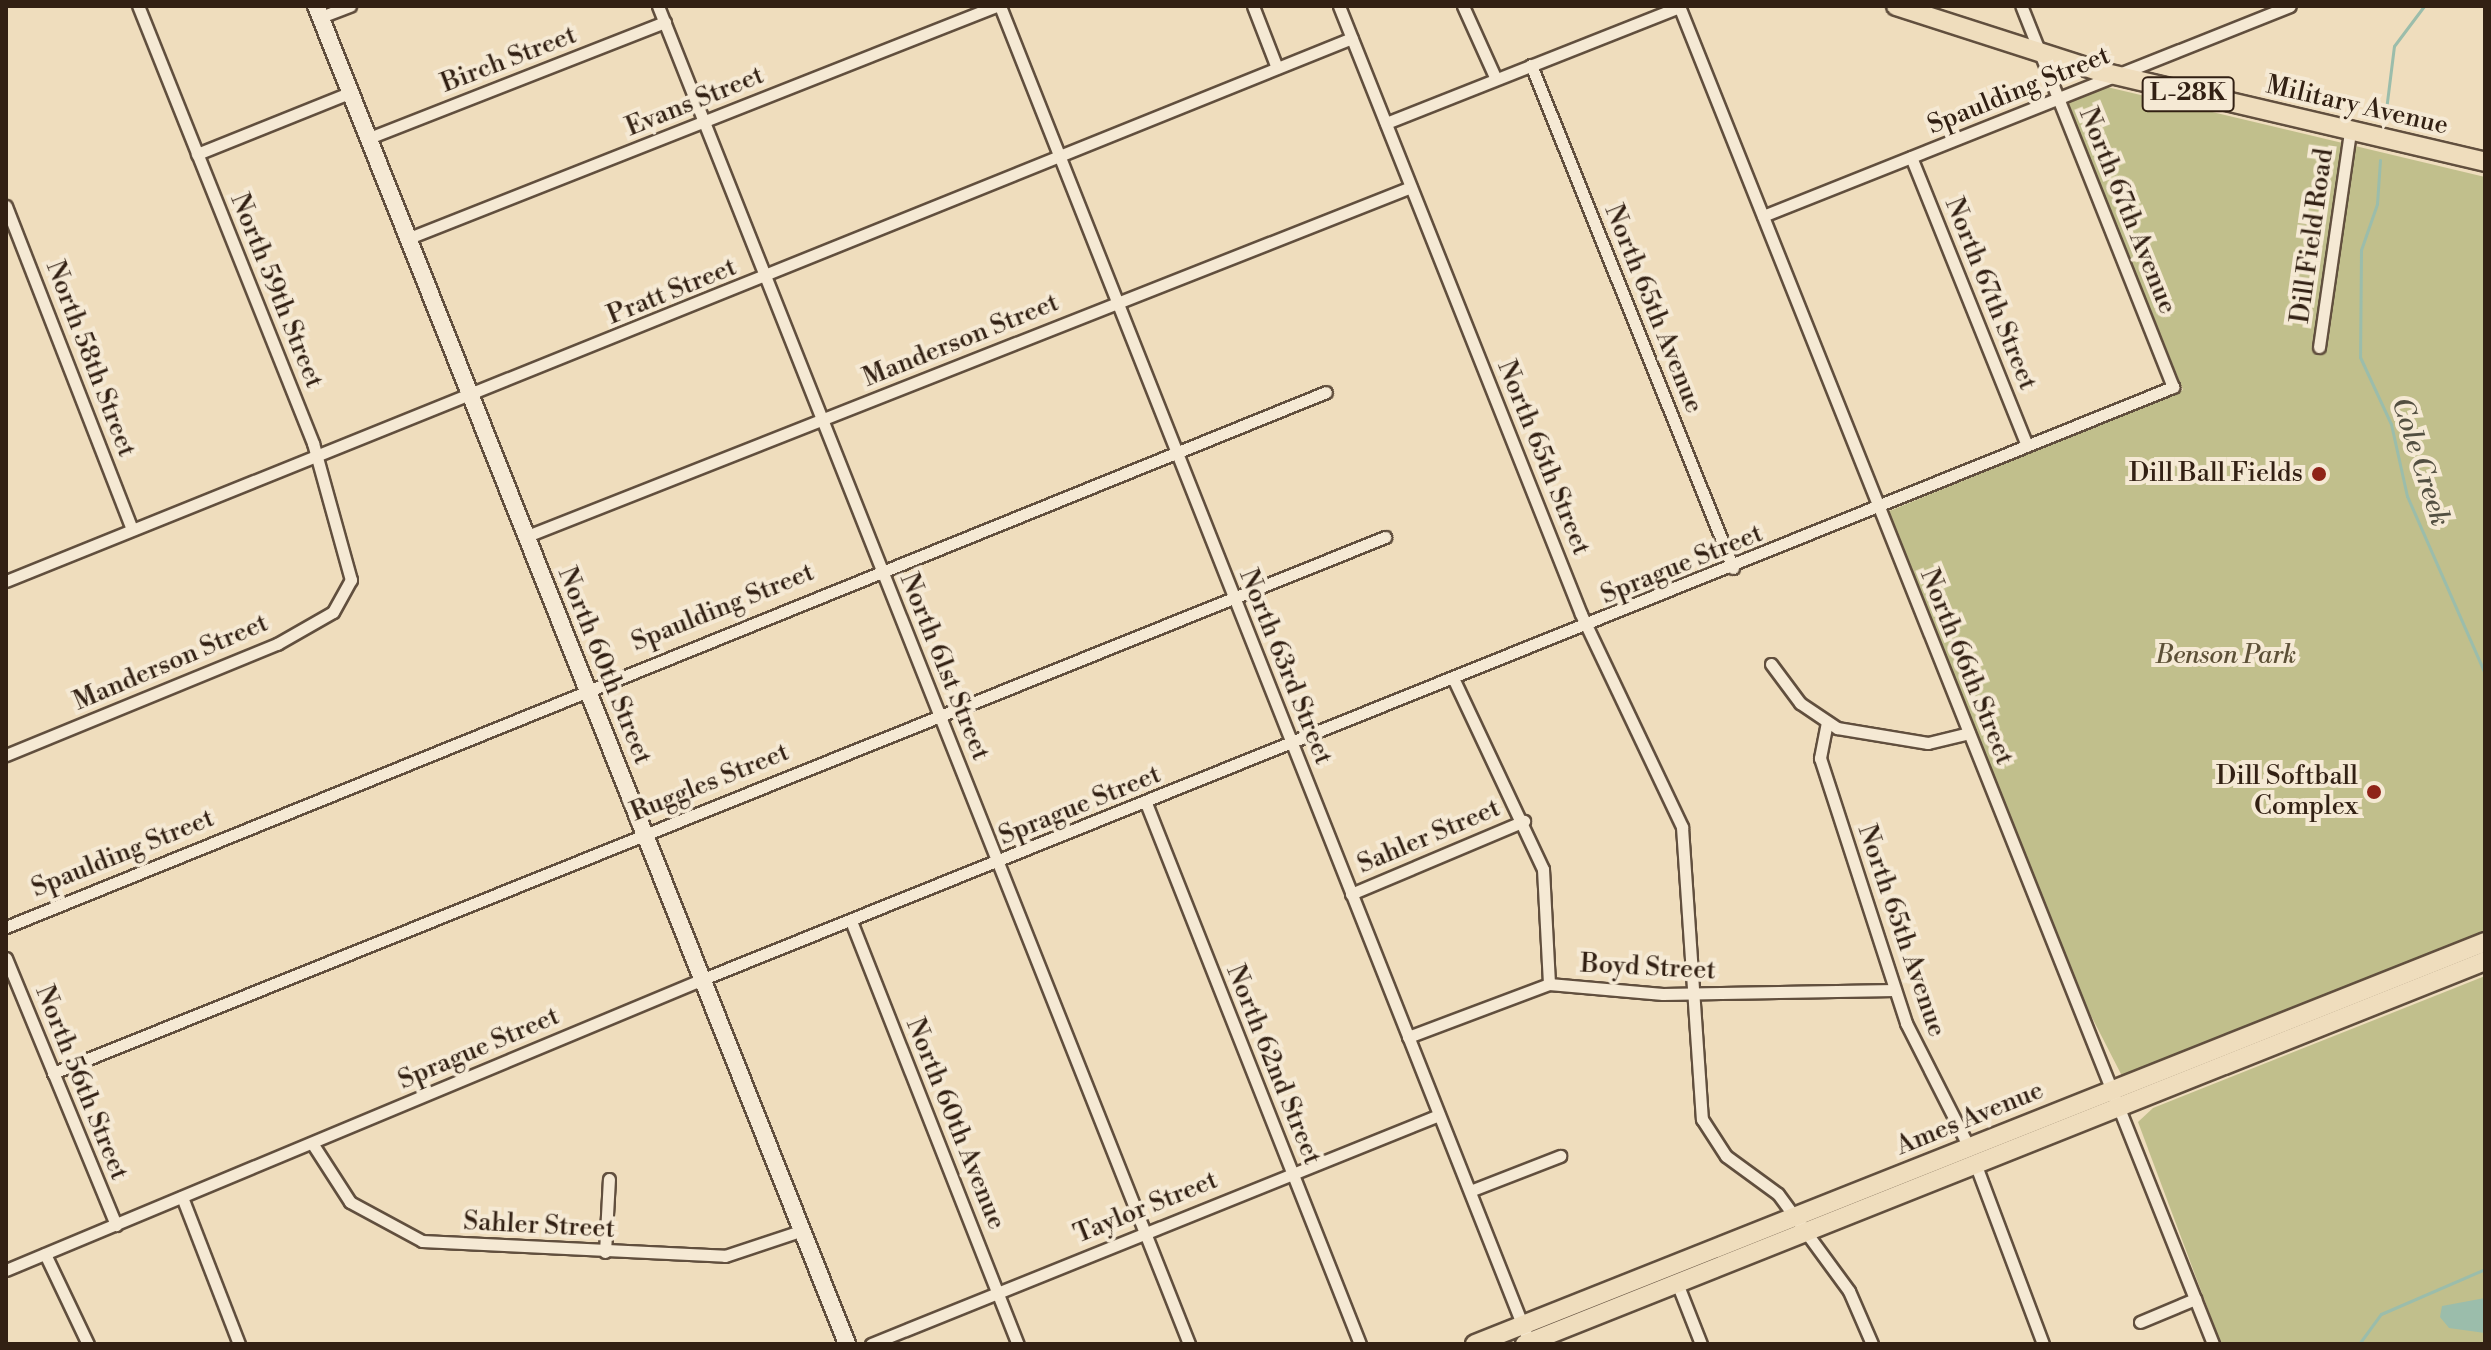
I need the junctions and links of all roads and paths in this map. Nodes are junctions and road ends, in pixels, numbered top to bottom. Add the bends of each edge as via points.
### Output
1 (138, 6) edge
2 (350, 6) edge
3 (658, 6) edge
4 (998, 6) edge
5 (1253, 6) edge
6 (1339, 6) edge
7 (1463, 6) edge
8 (1679, 6) edge
9 (1896, 6) edge
10 (2021, 6) edge
11 (2290, 6) edge
12 (319, 12) edge
13 (665, 22) junction
14 (1352, 38) junction
15 (2039, 52) junction
16 (1531, 65) junction
17 (1277, 68) junction
18 (2118, 76) junction
19 (1496, 79) junction
20 (351, 92) junction
21 (2059, 99) junction
22 (704, 122) junction
23 (1386, 123) junction
24 (2350, 132) junction
25 (369, 138) junction
26 (197, 154) junction
27 (1058, 155) junction
28 (1911, 157) junction
29 (2485, 162) edge
30 (1411, 187) junction
31 (6, 206) edge
32 (1763, 216) junction
33 (409, 238) junction
34 (765, 275) junction
35 (1116, 304) junction
36 (2319, 347) dead end
37 (2173, 387) joint
38 (1326, 392) dead end
39 (470, 393) junction
40 (822, 420) junction
41 (2027, 446) junction
42 (1175, 451) junction
43 (316, 454) junction
44 (1880, 511) junction
45 (132, 529) junction
46 (527, 536) junction
47 (1385, 537) dead end
48 (881, 568) junction
49 (1733, 568) junction
50 (6, 581) edge
51 (345, 598) joint
52 (1233, 598) junction
53 (1587, 626) junction
54 (1771, 664) dead end
55 (1454, 680) junction
56 (587, 687) junction
57 (939, 715) junction
58 (1827, 722) junction
59 (1969, 733) junction
60 (1292, 745) junction
61 (6, 755) edge
62 (1146, 803) junction
63 (1524, 821) junction
64 (644, 832) junction
65 (998, 862) junction
66 (1351, 894) junction
67 (851, 921) junction
68 (6, 927) edge
69 (2485, 942) edge
70 (6, 958) edge
71 (2485, 961) edge
72 (703, 979) junction
73 (1549, 984) junction
74 (1895, 990) junction
75 (1694, 995) junction
76 (1408, 1037) junction
77 (53, 1073) junction
78 (2116, 1098) junction
79 (1439, 1115) junction
80 (312, 1143) junction
81 (1972, 1155) junction
82 (1560, 1156) dead end
83 (1293, 1174) junction
84 (609, 1179) dead end
85 (1470, 1191) junction
86 (182, 1197) junction
87 (116, 1225) junction
88 (1799, 1225) junction
89 (803, 1230) junction
90 (1145, 1232) junction
91 (605, 1252) junction
92 (45, 1254) junction
93 (6, 1270) edge
94 (1677, 1283) junction
95 (997, 1291) junction
96 (2195, 1299) junction
97 (2140, 1322) dead end
98 (1527, 1339) edge
99 (88, 1344) edge
100 (239, 1344) edge
101 (847, 1344) edge
102 (871, 1344) edge
103 (1018, 1344) edge
104 (1189, 1344) edge
105 (1360, 1344) edge
106 (1475, 1344) edge
107 (1701, 1344) edge
108 (1872, 1344) edge
109 (2043, 1344) edge
110 (2213, 1344) edge

1 - 26 street, North 59th Street
2 - 12 street
3 - 13 street, North 61st Street
4 - 22 street, Evans Street
4 - 27 street, North 63rd Street
5 - 17 street
6 - 14 street, North 65th Street
7 - 19 street
8 - 16 street
8 - 32 street, North 66th Street
9 - 15 main road, Military Avenue / L-28K
10 - 15 street, North 67th Avenue
11 - 18 street, Spaulding Street
12 - 20 main road, North 60th Street
13 - 22 street, North 61st Street
13 - 25 street, Birch Street
14 - 17 street, Pratt Street
14 - 23 street, North 65th Street
15 - 18 main road, Military Avenue / L-28K
15 - 21 street, North 67th Avenue
16 - 19 street
16 - 49 street, North 65th Avenue
17 - 27 street, Pratt Street
18 - 21 street, Spaulding Street
18 - 24 main road, Military Avenue / L-28K
19 - 23 street
20 - 25 main road, North 60th Street
20 - 26 street
21 - 28 street, Spaulding Street
21 - 37 street, North 67th Avenue
22 - 33 street, Evans Street
22 - 34 street, North 61st Street
23 - 30 street, North 65th Street
24 - 29 main road, Military Avenue / L-28K
24 - 36 street, Dill Field Road
25 - 33 main road, North 60th Street
26 - 43 street, North 59th Street
27 - 34 street, Pratt Street
27 - 35 street, North 63rd Street
28 - 32 street, Spaulding Street
28 - 41 street, North 67th Street
30 - 35 street, Manderson Street
30 - 53 street, North 65th Street
31 - 45 street, North 58th Street
32 - 44 street, North 66th Street
33 - 39 main road, North 60th Street
34 - 39 street, Pratt Street
34 - 40 street, North 61st Street
35 - 40 street, Manderson Street
35 - 42 street, North 63rd Street
37 - 41 street, Sprague Street
38 - 42 street, Spaulding Street
39 - 43 street, Pratt Street
39 - 46 main road, North 60th Street
40 - 46 street, Manderson Street
40 - 48 street, North 61st Street
41 - 44 street, Sprague Street
42 - 48 street, Spaulding Street
42 - 52 street, North 63rd Street
43 - 45 street, Pratt Street
43 - 51 street, North 59th Street via 344,535 351,580
44 - 49 street, Sprague Street
44 - 59 street, North 66th Street
45 - 50 street, Pratt Street
46 - 56 main road, North 60th Street
47 - 52 street, Ruggles Street
48 - 56 street, Spaulding Street
48 - 57 street, North 61st Street
49 - 53 street, Sprague Street
51 - 61 street, Manderson Street via 277,644
52 - 57 street, Ruggles Street
52 - 60 street, North 63rd Street
53 - 55 street, Sprague Street
53 - 75 street, North 65th Street via 1682,827
54 - 58 street via 1800,703
55 - 60 street, Sprague Street
55 - 63 street
56 - 64 main road, North 60th Street
56 - 68 street, Spaulding Street
57 - 64 street, Ruggles Street
57 - 65 street, North 61st Street
58 - 59 street via 1928,743
58 - 74 street, North 65th Avenue via 1820,758
59 - 78 street, North 66th Street
60 - 62 street, Sprague Street
60 - 66 street, North 63rd Street
62 - 65 street, Sprague Street
62 - 83 street, North 62nd Street
63 - 66 street, Sahler Street
63 - 73 street via 1546,883
64 - 72 main road, North 60th Street
64 - 77 street, Ruggles Street
65 - 67 street, Sprague Street
65 - 90 street, North 61st Street
66 - 76 street, North 63rd Street
67 - 72 street, Sprague Street
67 - 95 street, North 60th Avenue
69 - 78 main road, Ames Avenue
70 - 77 street, North 56th Street
71 - 78 main road, Ames Avenue
72 - 80 street, Sprague Street
72 - 89 main road, North 60th Street
73 - 75 street, Boyd Street
73 - 76 street, Boyd Street
74 - 75 street, Boyd Street
74 - 81 street, North 65th Avenue
75 - 88 street, North 65th Street via 1702,1119 1720,1150 1773,1188
76 - 79 street, North 63rd Street
77 - 87 street, North 56th Street
78 - 81 main road, Ames Avenue
78 - 96 street, North 66th Street
79 - 83 street, Taylor Street
79 - 85 street, North 63rd Street
80 - 86 street, Sprague Street
80 - 91 street, Sahler Street via 350,1202 406,1237
81 - 88 main road, Ames Avenue
81 - 109 street, North 65th Avenue
82 - 85 street
83 - 90 street, Taylor Street
83 - 105 street, North 62nd Street
84 - 91 street
85 - 98 street, North 63rd Street
86 - 87 street, Sprague Street
86 - 100 street
87 - 92 street, Sprague Street
88 - 94 main road, Ames Avenue
88 - 98 main road, Ames Avenue
88 - 108 street, North 65th Street via 1849,1291
89 - 91 street, Sahler Street via 735,1256
89 - 101 main road, North 60th Street
90 - 95 street, Taylor Street
90 - 104 street, North 61st Street
92 - 93 street, Sprague Street
92 - 99 street
94 - 98 main road, Ames Avenue
94 - 107 street
95 - 102 street, Taylor Street
95 - 103 street, North 60th Avenue
96 - 97 street
96 - 110 street, North 66th Street
98 - 106 main road, Ames Avenue

